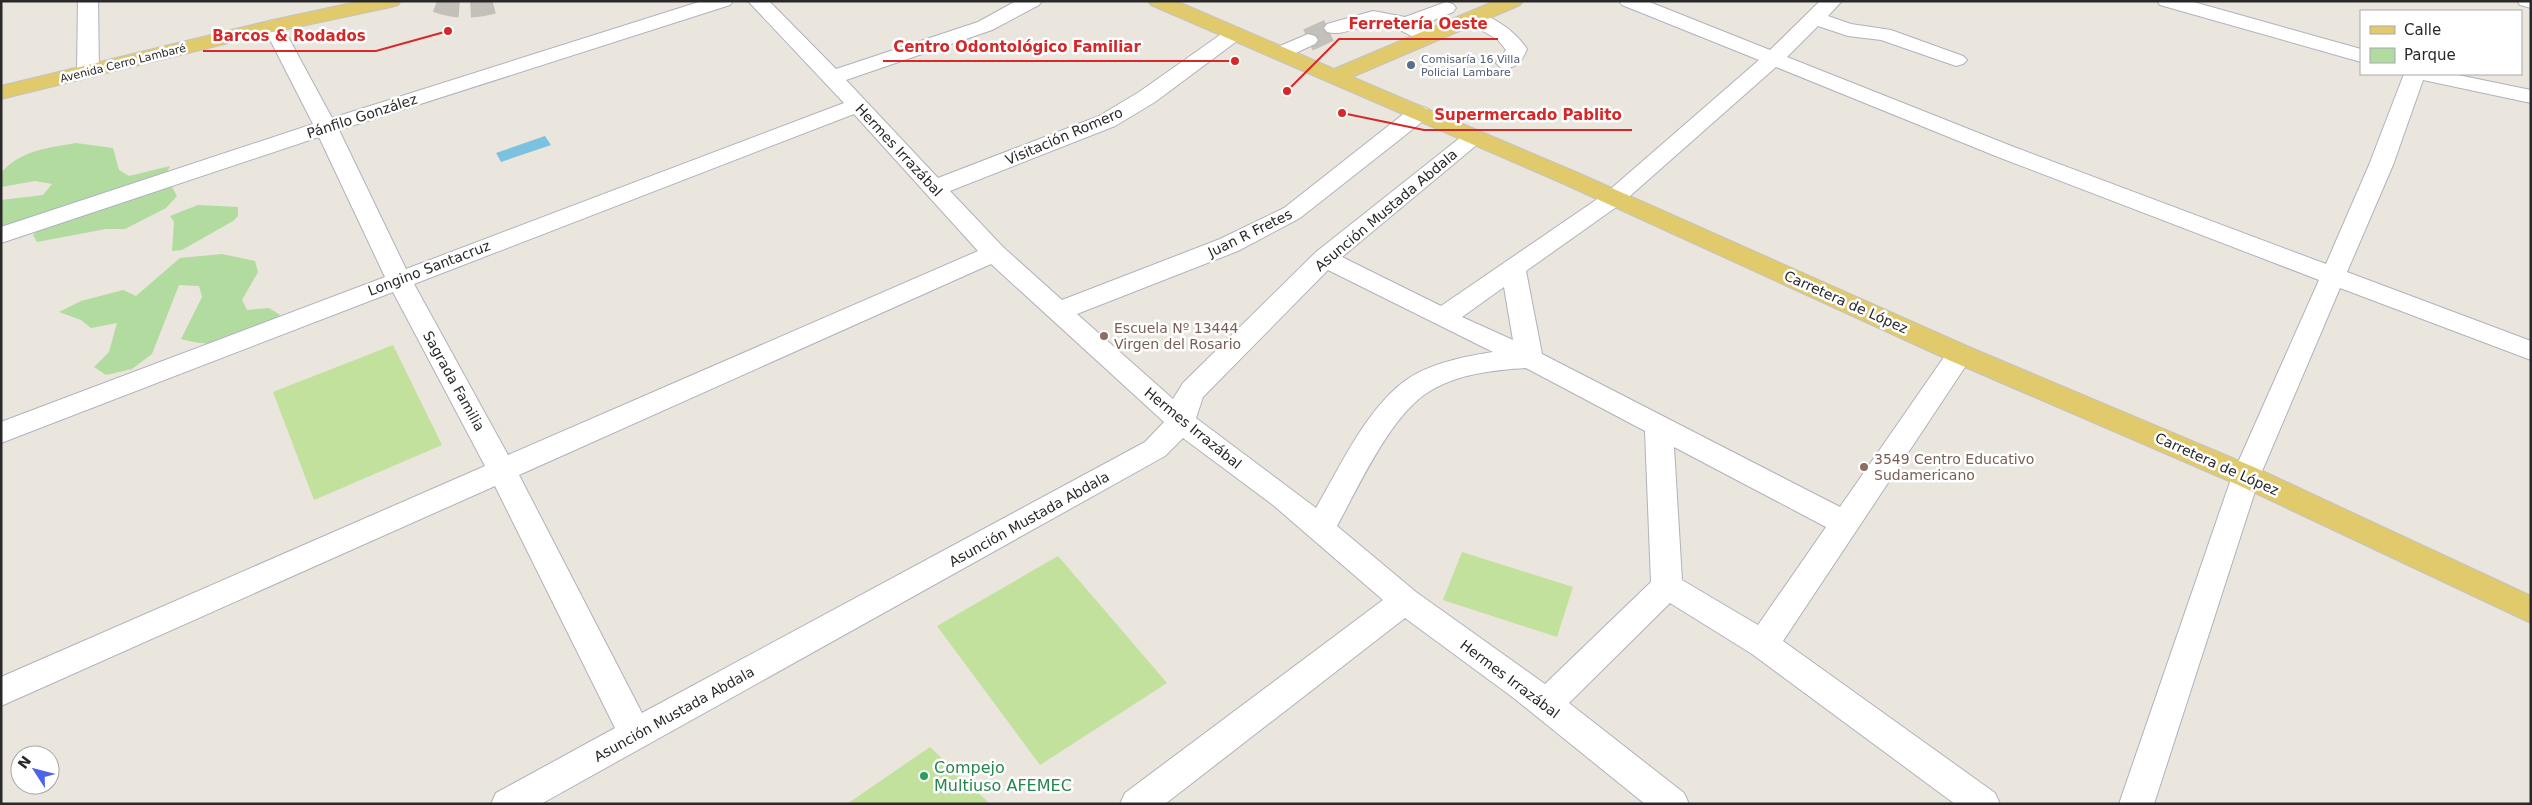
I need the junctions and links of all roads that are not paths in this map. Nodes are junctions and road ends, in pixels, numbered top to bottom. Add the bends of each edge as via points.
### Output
1 (88, 1) edge
2 (391, 1) edge
3 (724, 1) edge
4 (758, 1) edge
5 (1032, 1) edge
6 (1158, 1) edge
7 (1513, 1) edge
8 (1629, 1) edge
9 (2167, 1) edge
10 (1441, 5) edge
11 (1822, 6) edge
12 (1470, 20) junction
13 (1406, 24) junction
14 (273, 26) junction
15 (1334, 28) tunnel mouth
16 (1234, 34) junction
17 (1428, 38) junction
18 (1308, 40) tunnel mouth
19 (1280, 53) junction
20 (2360, 56) edge
21 (1774, 58) junction
22 (1956, 60) dead end
23 (1507, 63) dead end
24 (88, 71) junction
25 (2414, 75) edge
26 (2429, 75) edge
27 (1336, 76) junction
28 (832, 78) junction
29 (1, 93) edge
30 (2531, 97) edge
31 (858, 105) junction
32 (1419, 113) junction
33 (326, 127) junction
34 (1474, 138) junction
35 (935, 188) junction
36 (1614, 198) junction
37 (1, 235) edge
38 (994, 254) junction
39 (1325, 258) junction
40 (1513, 267) junction
41 (2333, 274) junction
42 (399, 280) junction
43 (1057, 312) junction
44 (1442, 318) junction
45 (2531, 351) edge
46 (1960, 354) junction
47 (1530, 359) junction
48 (1180, 422) junction
49 (1659, 427) junction
50 (1, 433) edge
51 (503, 472) junction
52 (2246, 476) junction
53 (1845, 523) junction
54 (1320, 529) junction
55 (1667, 586) junction
56 (1405, 601) junction
57 (2531, 610) edge
58 (1763, 644) junction
59 (1, 692) edge
60 (1546, 704) junction
61 (636, 736) junction
62 (508, 804) edge
63 (1137, 804) edge
64 (1672, 804) edge
65 (1983, 804) edge
66 (2136, 804) edge

1 - 24 street
2 - 14 main road, Avenida Cerro Lambaré
3 - 33 street, Pánfilo González
4 - 28 street, Hermes Irrazábal
5 - 28 street via 984,26
6 - 16 main road, Carretera de López
7 - 12 main road
8 - 21 street
9 - 20 street
10 - 12 street
10 - 13 street
11 - 21 street
11 - 22 street via 1848,30 1884,34
12 - 17 main road
12 - 23 street via 1513,42 1517,49
13 - 15 street via 1374,16
13 - 17 street
14 - 24 main road, Avenida Cerro Lambaré
14 - 33 street, Sagrada Familia
16 - 19 main road, Carretera de López
16 - 35 street, Visitación Romero via 1139,103 1107,121
17 - 27 main road
18 - 19 street
19 - 27 main road, Carretera de López
21 - 36 street
21 - 41 street via 2006,152
24 - 29 main road, Avenida Cerro Lambaré
25 - 41 street via 2380,165
26 - 30 street
27 - 32 main road, Carretera de López
28 - 31 street, Hermes Irrazábal
31 - 35 street, Hermes Irrazábal
31 - 42 street, Longino Santacruz
32 - 34 main road, Carretera de López
32 - 43 street, Juan R Fretes via 1292,213 1228,246
33 - 37 street, Pánfilo González
33 - 42 street, Sagrada Familia
34 - 36 main road, Carretera de López
34 - 39 street, Asunción Mustada Abdala
35 - 38 street, Hermes Irrazábal
36 - 40 street
36 - 46 main road, Carretera de López
38 - 43 street, Hermes Irrazábal
38 - 51 street
39 - 44 street
39 - 48 street, Asunción Mustada Abdala via 1193,390 1186,400
40 - 44 street
40 - 47 street
41 - 45 street
41 - 52 street
42 - 50 street, Longino Santacruz
42 - 51 street, Sagrada Familia
43 - 48 street, Hermes Irrazábal
44 - 47 street
46 - 52 main road, Carretera de López
46 - 53 street
47 - 49 street
47 - 54 street via 1493,360 1458,368 1416,386 1378,430
48 - 54 street, Hermes Irrazábal via 1283,497
48 - 61 street, Asunción Mustada Abdala via 1155,449
49 - 53 street
49 - 55 street
51 - 59 street
51 - 61 street, Sagrada Familia
52 - 57 main road, Carretera de López
52 - 66 street
53 - 58 street
54 - 56 street, Hermes Irrazábal
55 - 58 street
55 - 60 street
56 - 60 street, Hermes Irrazábal
56 - 63 street
58 - 65 street
60 - 64 street, Hermes Irrazábal
61 - 62 street, Asunción Mustada Abdala

